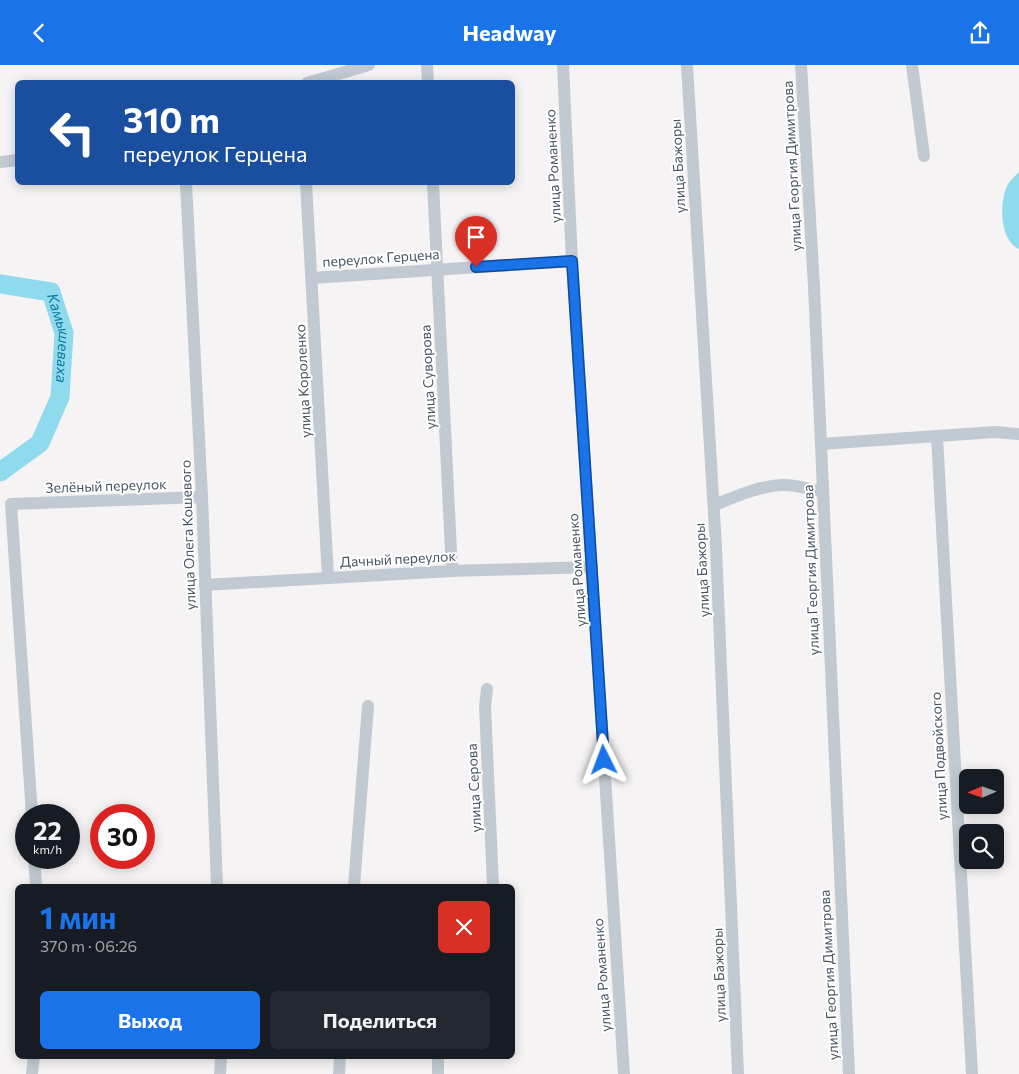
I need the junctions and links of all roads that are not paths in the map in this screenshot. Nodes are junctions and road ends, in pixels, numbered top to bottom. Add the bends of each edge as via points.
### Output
1 (369, 65) edge
2 (427, 65) edge
3 (563, 65) edge
4 (687, 65) edge
5 (801, 65) edge
6 (912, 65) edge
7 (317, 80) edge
8 (428, 80) edge
9 (924, 156) dead end
10 (15, 161) edge
11 (0, 162) edge
12 (186, 185) edge
13 (306, 185) edge
14 (433, 185) edge
15 (572, 261) junction
16 (437, 269) junction
17 (312, 278) junction
18 (1019, 434) edge
19 (937, 437) junction
20 (821, 444) junction
21 (823, 492) junction
22 (202, 497) junction
23 (714, 505) junction
24 (592, 567) junction
25 (452, 571) junction
26 (328, 577) junction
27 (205, 585) junction
28 (486, 689) dead end
29 (368, 706) dead end
30 (31, 804) edge
31 (35, 869) edge
32 (36, 884) edge
33 (217, 884) edge
34 (354, 884) edge
35 (493, 884) edge
36 (34, 1059) edge
37 (221, 1059) edge
38 (340, 1059) edge
39 (438, 1059) edge
40 (32, 1074) edge
41 (220, 1074) edge
42 (339, 1074) edge
43 (438, 1074) edge
44 (624, 1074) edge
45 (738, 1074) edge
46 (849, 1074) edge
47 (972, 1074) edge

1 - 7 street
2 - 8 street
3 - 15 street, улица Романенко
4 - 23 street, улица Бажоры
5 - 20 street, улица Георгия Димитрова
6 - 9 street
10 - 11 street
12 - 22 street, улица Олега Кошевого
13 - 17 street, улица Короленко
14 - 16 street, улица Суворова
15 - 16 street, переулок Герцена
15 - 24 street, улица Романенко
16 - 17 street, переулок Герцена
16 - 25 street, улица Суворова
17 - 26 street, улица Короленко
18 - 19 street via 995,431
19 - 20 street
19 - 47 street, улица Подвойского
20 - 21 street, улица Георгия Димитрова
21 - 23 street via 781,485
21 - 46 street, улица Георгия Димитрова
22 - 27 street, улица Олега Кошевого
22 - 30 street, Зелёный переулок via 11,504
23 - 45 street, улица Бажоры
24 - 25 street, Дачный переулок
24 - 44 street, улица Романенко
25 - 26 street, Дачный переулок
26 - 27 street, Дачный переулок
27 - 33 street, улица Олега Кошевого
28 - 35 street, улица Серова
29 - 34 street
31 - 32 street
36 - 40 street
37 - 41 street
38 - 42 street
39 - 43 street

